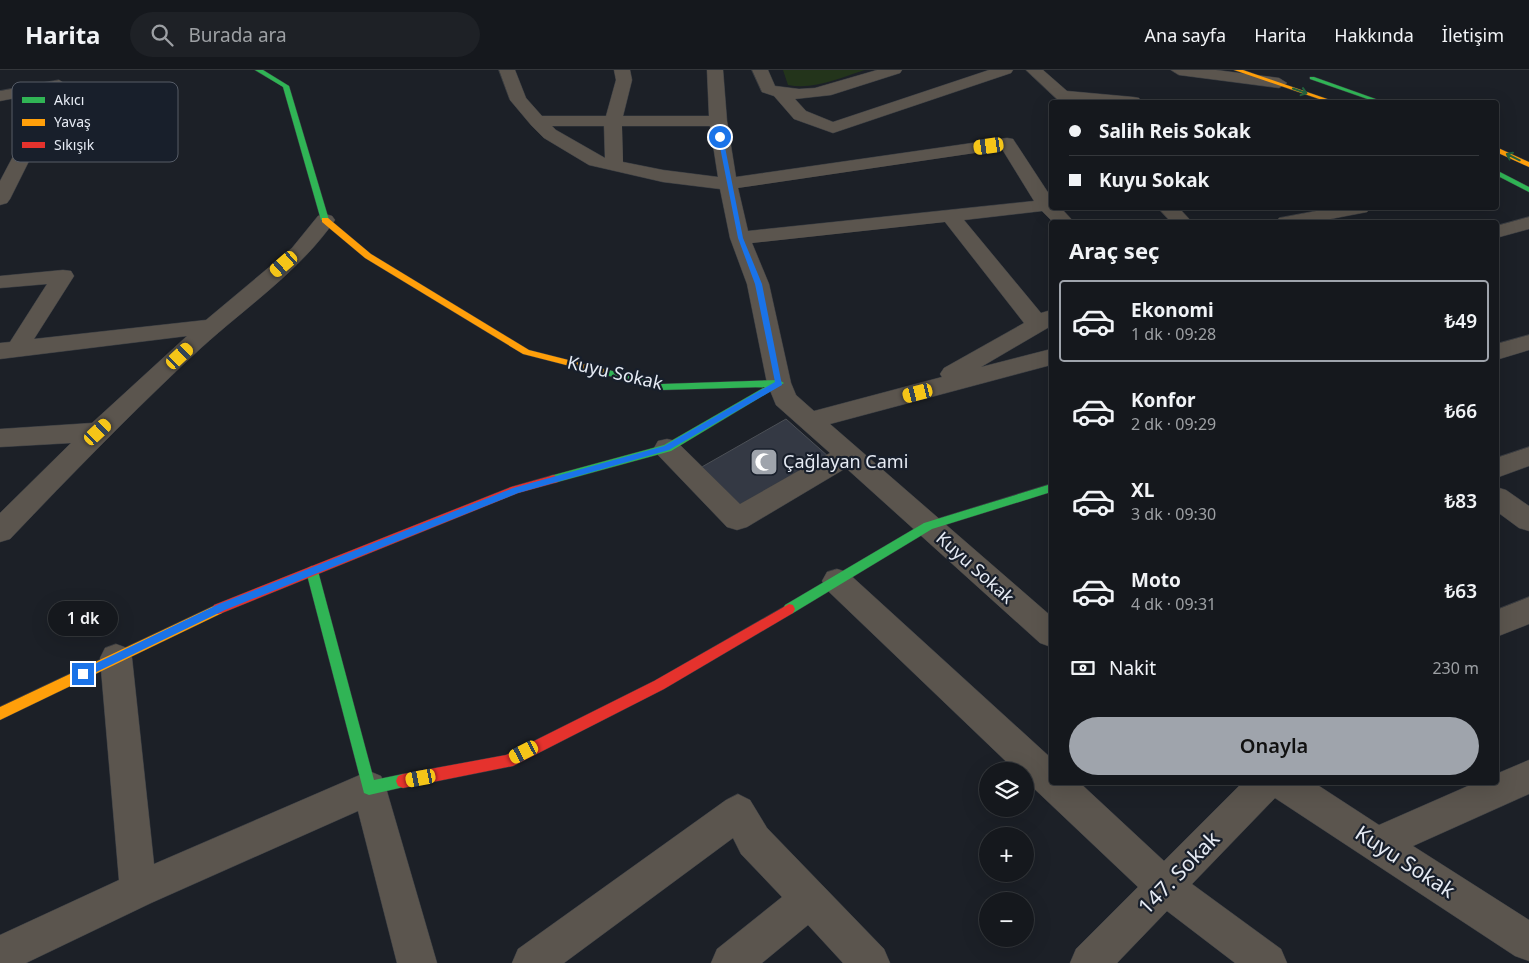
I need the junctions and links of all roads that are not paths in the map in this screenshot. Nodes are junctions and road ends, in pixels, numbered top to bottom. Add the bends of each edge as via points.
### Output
1 (258, 70) edge
2 (507, 70) edge
3 (622, 70) edge
4 (714, 70) edge
5 (760, 70) edge
6 (894, 70) edge
7 (1005, 70) edge
8 (1034, 70) edge
9 (1179, 70) edge
10 (1237, 70) edge
11 (1298, 72) dead end
12 (1279, 84) junction
13 (782, 95) junction
14 (1066, 100) edge
15 (1327, 100) edge
16 (1376, 100) edge
17 (537, 121) junction
18 (613, 121) junction
19 (718, 121) junction
20 (1499, 150) edge
21 (19, 162) edge
22 (614, 165) junction
23 (1529, 165) edge
24 (1499, 174) edge
25 (728, 184) junction
26 (1529, 190) edge
27 (0, 200) edge
28 (1047, 205) joint
29 (1052, 210) edge
30 (1170, 210) edge
31 (1334, 210) edge
32 (1307, 212) edge
33 (950, 215) junction
34 (325, 220) junction
35 (1062, 220) edge
36 (1180, 220) edge
37 (1290, 220) edge
38 (1529, 223) edge
39 (1499, 231) edge
40 (740, 238) junction
41 (0, 282) edge
42 (1045, 321) edge
43 (213, 326) junction
44 (1529, 342) edge
45 (8, 350) edge
46 (1499, 351) edge
47 (1049, 358) edge
48 (779, 383) junction
49 (918, 393) junction
50 (812, 420) junction
51 (98, 432) junction
52 (0, 438) edge
53 (667, 448) junction
54 (850, 454) junction
55 (1529, 456) edge
56 (1499, 467) edge
57 (1049, 489) edge
58 (1499, 499) edge
59 (1529, 520) edge
60 (928, 526) junction
61 (0, 531) edge
62 (312, 571) junction
63 (837, 581) junction
64 (1529, 610) edge
65 (1499, 623) edge
66 (1049, 631) edge
67 (116, 658) junction
68 (0, 714) edge
69 (1529, 777) edge
70 (1049, 779) edge
71 (1055, 785) edge
72 (1264, 785) edge
73 (1286, 785) edge
74 (369, 788) junction
75 (1376, 844) junction
76 (1164, 887) junction
77 (138, 890) junction
78 (810, 899) junction
79 (1529, 942) edge
80 (0, 956) edge
81 (417, 963) edge
82 (532, 963) edge
83 (731, 963) edge
84 (870, 963) edge
85 (1090, 963) edge
86 (1267, 963) edge

1 - 34 street via 286,86
2 - 17 street via 518,100
3 - 18 street via 624,80
4 - 19 street, Kuyu Sokak
5 - 13 street via 768,89
6 - 13 street via 814,93
7 - 13 street via 833,128 800,115
8 - 14 street
9 - 12 street
10 - 12 street
11 - 16 street
12 -> 15 street
17 - 18 street
17 - 22 street via 550,134 595,161
18 - 19 street
18 - 22 street
19 - 25 street, Kuyu Sokak
23 -> 20 street
21 - 27 street
22 - 25 street via 662,176
24 - 26 street
25 - 28 street via 1007,143
25 - 40 street, Kuyu Sokak
28 - 33 street
29 - 35 street
30 - 36 street
31 - 32 street
32 - 37 street
33 - 40 street
33 - 42 street
34 - 43 street via 299,252
34 - 48 street, Kuyu Sokak via 368,256 526,352 662,387
38 - 39 street
40 - 48 street, Kuyu Sokak via 758,284
41 - 45 street via 63,276
42 - 49 street
43 - 45 street
43 - 51 street
44 - 46 street
47 - 49 street
48 - 50 street, Kuyu Sokak via 785,399
48 - 53 street
49 - 50 street
50 - 54 street, Kuyu Sokak
51 - 52 street
51 - 61 street
53 - 54 street via 737,519
53 - 62 street via 516,490
54 - 60 street, Kuyu Sokak
55 - 56 street
57 - 60 street
58 - 59 street
60 - 63 street
60 - 66 street, Kuyu Sokak
62 - 67 street via 222,607
62 - 74 street
63 - 70 street
63 - 74 street via 658,685 508,761
64 - 65 street
67 - 68 street
67 - 77 street
69 - 75 street
71 - 76 street
72 - 76 street, 147. Sokak
73 - 75 street, Kuyu Sokak
74 - 77 street
74 - 81 street
75 - 79 street, Kuyu Sokak
76 - 85 street, 147. Sokak
76 - 86 street
77 - 80 street
78 - 82 street via 754,841 738,812
78 - 83 street
78 - 84 street

